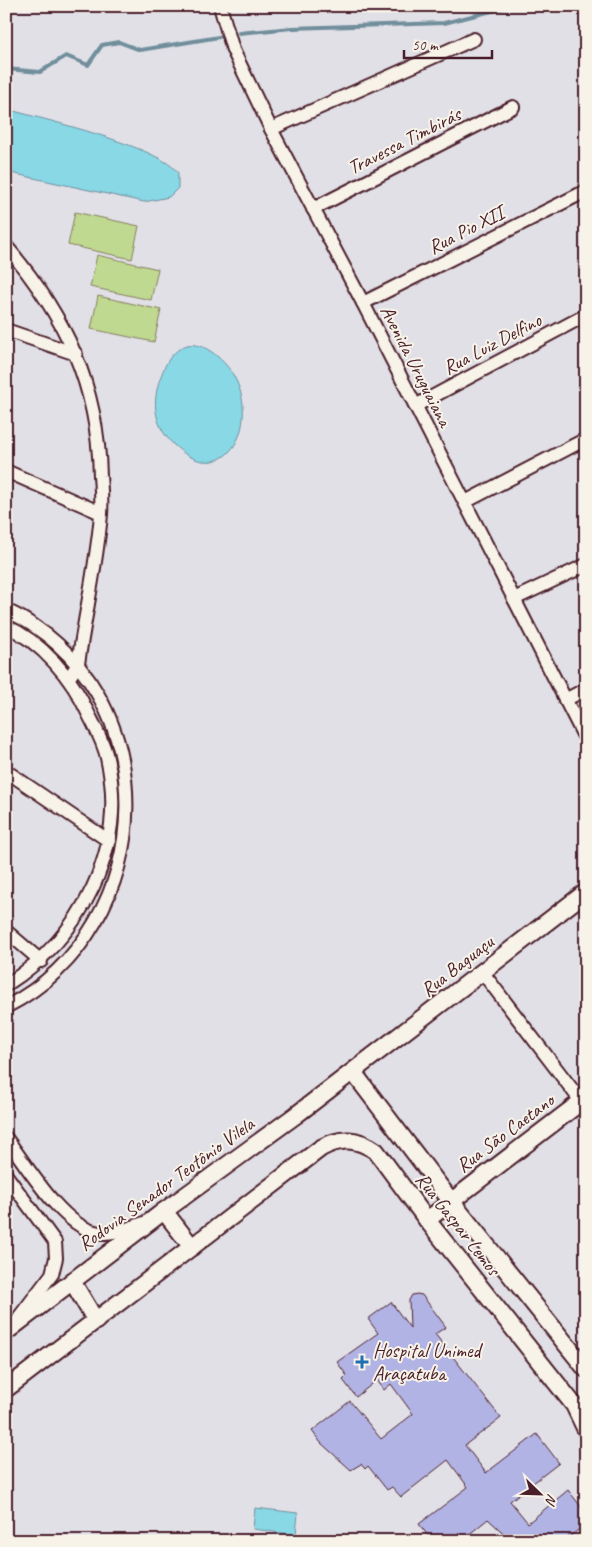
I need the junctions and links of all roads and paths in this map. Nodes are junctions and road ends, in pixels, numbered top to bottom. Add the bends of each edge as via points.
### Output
1 (220, 6) edge
2 (474, 38) dead end
3 (513, 107) dead end
4 (270, 129) junction
5 (586, 191) edge
6 (312, 208) junction
7 (6, 246) edge
8 (362, 303) junction
9 (586, 315) edge
10 (6, 330) edge
11 (76, 354) junction
12 (415, 406) junction
13 (586, 439) edge
14 (6, 471) edge
15 (465, 502) junction
16 (101, 513) junction
17 (586, 565) edge
18 (514, 599) junction
19 (6, 610) edge
20 (6, 626) edge
21 (78, 664) junction
22 (69, 678) junction
23 (586, 689) edge
24 (565, 700) junction
25 (586, 740) edge
26 (6, 770) edge
27 (109, 841) junction
28 (97, 880) junction
29 (111, 887) junction
30 (586, 892) edge
31 (6, 931) edge
32 (41, 961) junction
33 (482, 973) junction
34 (18, 978) junction
35 (6, 985) edge
36 (30, 994) junction
37 (6, 1007) edge
38 (353, 1072) junction
39 (583, 1100) edge
40 (6, 1138) edge
41 (6, 1175) edge
42 (451, 1201) junction
43 (158, 1216) junction
44 (427, 1220) junction
45 (192, 1247) junction
46 (72, 1281) junction
47 (96, 1321) junction
48 (6, 1332) edge
49 (586, 1369) edge
50 (6, 1389) edge
51 (586, 1430) edge

1 - 4 street, Avenida Uruguaiana via 233,50
2 - 4 street
3 - 6 street, Travessa Timbirás
4 - 6 street, Avenida Uruguaiana
5 - 8 street, Rua Pio XII
6 - 8 street, Avenida Uruguaiana
7 - 11 street via 33,278 65,329
8 - 12 street, Avenida Uruguaiana
9 - 12 street, Rua Luiz Delfino
10 - 11 street
11 - 16 street via 88,385 100,440
12 - 15 street, Avenida Uruguaiana
13 - 15 street
14 - 16 street
15 - 18 street, Avenida Uruguaiana
16 - 21 street
17 - 18 street
18 - 24 street, Avenida Uruguaiana
19 - 21 street via 51,638
20 - 22 street via 31,643
21 - 22 street
21 - 29 street via 99,694 115,728 124,765 128,803 125,841
22 - 27 street via 84,703 107,757 112,785
23 - 24 street
24 - 25 street, Avenida Uruguaiana
26 - 27 street
27 - 28 street
28 - 29 street
28 - 32 street via 78,917
29 - 36 street via 81,946 56,974
30 - 33 main road, Rua Baguaçu
31 - 32 street
32 - 34 street
33 - 38 main road, Rua Baguaçu
33 - 39 street
34 - 35 street
34 - 36 street
36 - 37 street
38 - 42 main road, Rua Gaspar Lemos
38 - 43 main road, Rodovia Senador Teotônio Vilela
39 - 42 main road, Rua São Caetano
40 - 43 street via 61,1211 78,1225 97,1232 116,1232
41 - 48 street via 55,1242 56,1258 52,1274
42 - 44 main road, Rua São Caetano
42 - 49 main road, Rua Gaspar Lemos
43 - 45 main road
43 - 46 main road, Rodovia Senador Teotônio Vilela
44 - 45 main road, Rua Gaspar Lemos via 376,1150 364,1143 340,1139 321,1148
44 - 51 main road, Rua Gaspar Lemos via 574,1405
45 - 47 main road
46 - 47 main road
46 - 48 main road, Rodovia Senador Teotônio Vilela
47 - 50 main road

